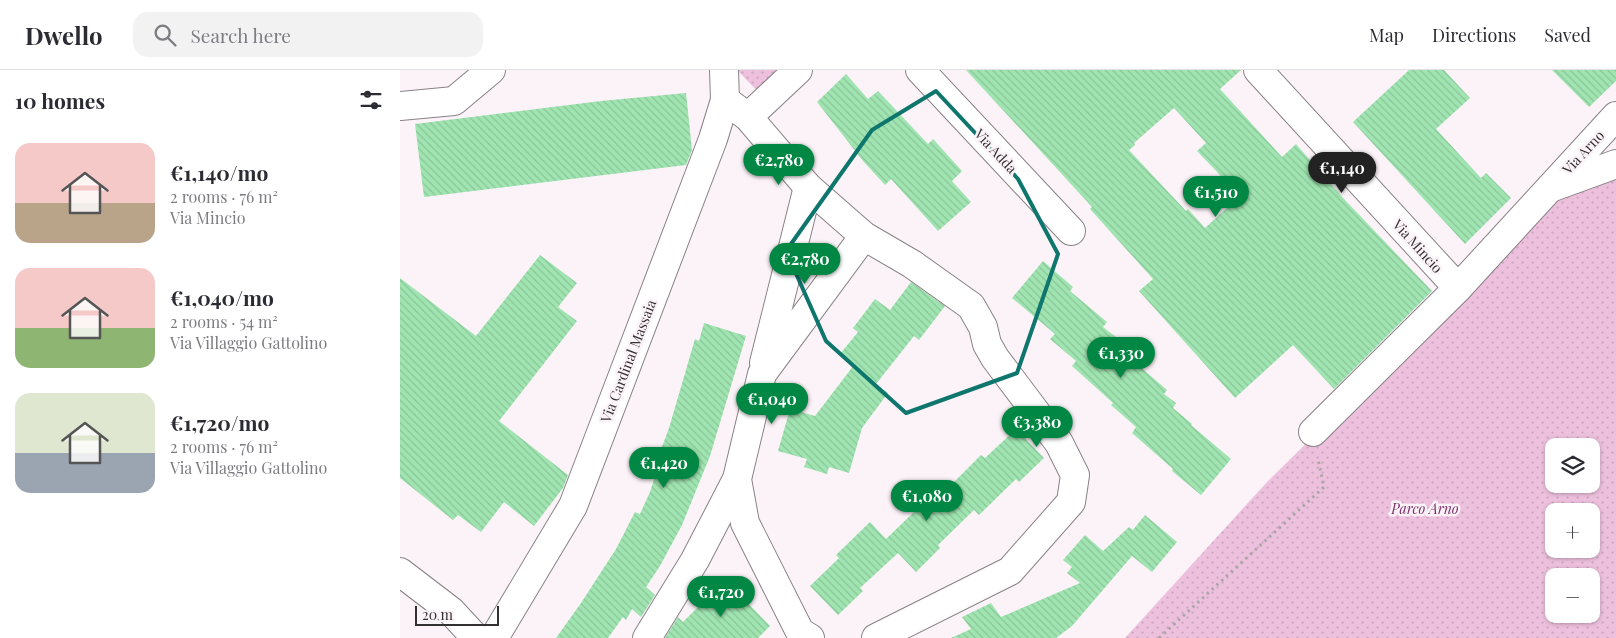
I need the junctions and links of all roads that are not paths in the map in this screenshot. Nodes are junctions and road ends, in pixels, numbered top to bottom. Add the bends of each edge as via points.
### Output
1 (491, 70) edge
2 (724, 70) edge
3 (798, 70) edge
4 (920, 70) edge
5 (1258, 70) edge
6 (725, 100) junction
7 (400, 106) edge
8 (1616, 116) edge
9 (748, 117) junction
10 (1616, 164) edge
11 (808, 187) junction
12 (1550, 188) junction
13 (1072, 231) dead end
14 (864, 236) junction
15 (1458, 288) junction
16 (762, 374) junction
17 (1313, 432) road end
18 (737, 479) junction
19 (400, 572) edge
20 (476, 638) edge
21 (494, 638) edge
22 (647, 638) edge
23 (810, 638) edge
24 (876, 638) edge

1 - 7 street via 454,101
2 - 6 street, Via Cardinal Massaia
3 - 9 street
4 - 13 street, Via Adda
5 - 15 street, Via Mincio
6 - 9 street
6 - 21 street, Via Cardinal Massaia via 573,506
8 - 12 street, Via Arno
9 - 11 street
10 - 12 street
11 - 14 street
11 - 16 street
12 - 15 street
14 - 16 street
14 - 24 street via 912,264 971,306 995,358 1060,443 1075,475 1071,502 1010,570
15 - 17 street
16 - 18 street
18 - 22 street via 695,560
18 - 23 street via 745,523 800,632
19 - 20 street via 451,611

